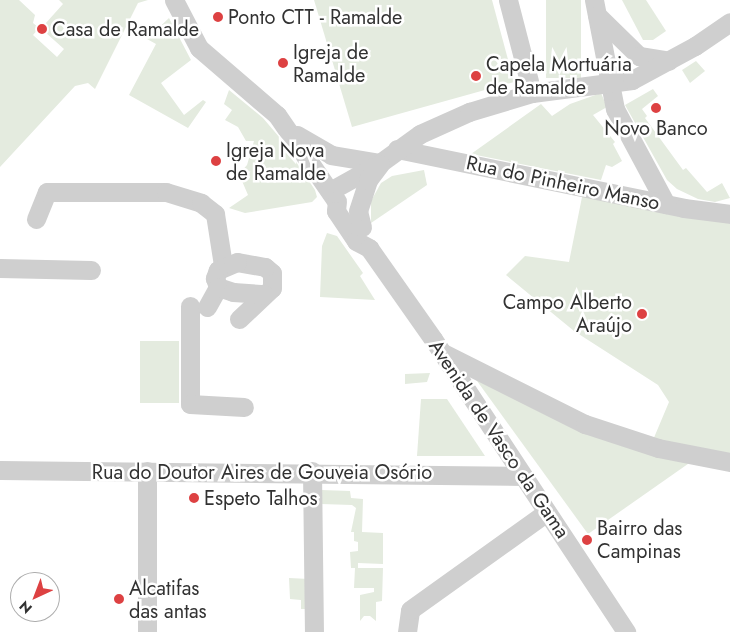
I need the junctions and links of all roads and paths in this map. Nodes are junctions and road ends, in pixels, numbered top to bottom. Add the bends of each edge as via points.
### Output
1 (174, 0) edge
2 (508, 0) edge
3 (595, 8) edge
4 (730, 22) edge
5 (669, 61) junction
6 (612, 84) junction
7 (532, 93) junction
8 (286, 127) junction
9 (397, 149) junction
10 (380, 163) junction
11 (333, 196) junction
12 (666, 204) junction
13 (730, 214) edge
14 (36, 219) dead end
15 (362, 228) junction
16 (369, 248) junction
17 (223, 265) junction
18 (0, 268) edge
19 (91, 270) dead end
20 (218, 287) junction
21 (264, 294) junction
22 (239, 319) dead end
23 (442, 353) junction
24 (244, 407) dead end
25 (730, 462) edge
26 (0, 470) edge
27 (312, 471) junction
28 (147, 472) junction
29 (523, 476) junction
30 (547, 512) junction
31 (147, 632) edge
32 (314, 632) edge
33 (406, 632) edge
34 (626, 632) edge

1 - 8 street via 199,48 265,104
2 - 7 street
3 - 5 street via 639,56
3 - 6 street
4 - 5 street
5 - 6 street via 632,80
6 - 7 street
6 - 12 street via 615,109
7 - 9 street via 469,112 420,134
8 - 10 street via 312,147 331,155
8 - 11 street
9 - 10 street
9 - 12 street, Rua do Pinheiro Manso
10 - 11 street
10 - 15 street via 368,180 358,211
11 - 15 street, Avenida de Vasco da Gama via 346,205
11 - 16 street, Avenida de Vasco da Gama via 336,212 356,241
12 - 13 street, Rua do Pinheiro Manso
14 - 17 street via 47,192 166,192 201,203 215,214
15 - 16 street, Avenida de Vasco da Gama
16 - 23 street, Avenida de Vasco da Gama
17 - 20 street via 216,273
17 - 21 street via 237,262 269,269 274,284
18 - 19 street
20 - 21 street via 233,292
20 - 24 street via 198,306 190,404
21 - 22 street
23 - 25 street via 585,424 658,448
23 - 29 street, Avenida de Vasco da Gama
26 - 28 street, Rua do Doutor Aires de Gouveia Osório
27 - 28 street, Rua do Doutor Aires de Gouveia Osório
27 - 29 street, Rua do Doutor Aires de Gouveia Osório
27 - 32 street
28 - 31 street
29 - 30 street, Avenida de Vasco da Gama
30 - 33 street via 410,610
30 - 34 street, Avenida de Vasco da Gama

